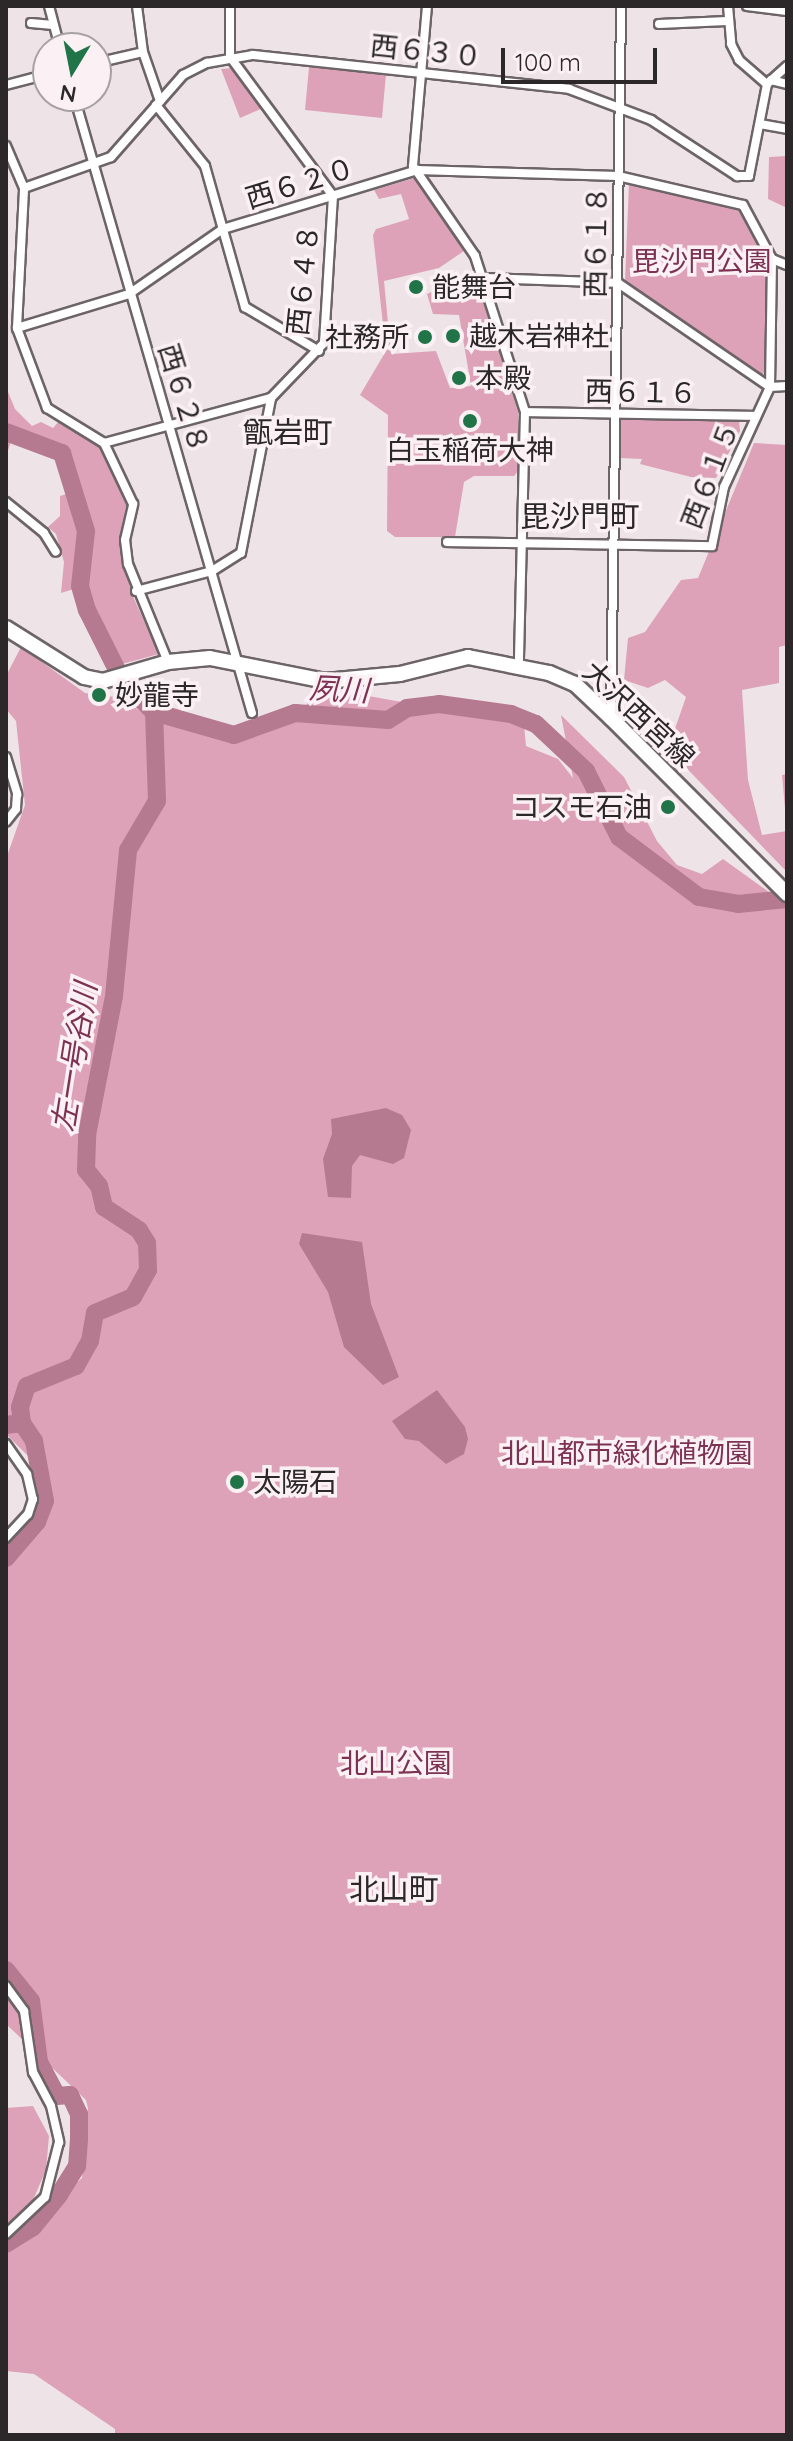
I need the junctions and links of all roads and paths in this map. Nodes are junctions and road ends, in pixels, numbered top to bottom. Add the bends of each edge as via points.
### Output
1 (49, 6) edge
2 (137, 6) edge
3 (230, 6) edge
4 (427, 6) edge
5 (621, 6) edge
6 (728, 6) edge
7 (747, 6) edge
8 (787, 11) edge
9 (727, 21) junction
10 (31, 23) dead end
11 (659, 24) dead end
12 (53, 25) junction
13 (55, 32) edge
14 (143, 52) junction
15 (230, 57) junction
16 (112, 59) edge
17 (787, 66) edge
18 (421, 72) junction
19 (32, 78) edge
20 (769, 82) junction
21 (787, 84) edge
22 (6, 85) edge
23 (158, 103) junction
24 (621, 106) junction
25 (79, 112) edge
26 (760, 124) junction
27 (787, 129) edge
28 (6, 146) edge
29 (95, 167) junction
30 (417, 170) junction
31 (618, 176) junction
32 (24, 188) junction
33 (333, 196) junction
34 (223, 229) junction
35 (772, 259) junction
36 (787, 265) edge
37 (483, 278) junction
38 (618, 283) junction
39 (129, 294) junction
40 (17, 328) junction
41 (319, 351) junction
42 (787, 386) edge
43 (770, 387) junction
44 (271, 398) junction
45 (525, 412) junction
46 (615, 414) junction
47 (756, 416) junction
48 (169, 425) junction
49 (104, 443) junction
50 (6, 502) edge
51 (447, 542) dead end
52 (522, 543) junction
53 (614, 545) junction
54 (56, 552) dead end
55 (212, 571) junction
56 (136, 591) junction
57 (6, 628) edge
58 (168, 662) junction
59 (239, 663) junction
60 (519, 666) junction
61 (252, 713) dead end
62 (611, 718) junction
63 (6, 757) edge
64 (6, 822) edge
65 (787, 894) edge
66 (6, 1444) edge
67 (6, 1538) edge
68 (6, 1986) edge
69 (6, 2234) edge

1 - 12 street
2 - 14 street
3 - 15 street
4 - 18 street
5 - 24 street, 西６１８
6 - 9 street
7 - 8 street
9 - 11 street
9 - 20 street via 739,60
10 - 12 street
12 - 13 street
14 - 16 street
14 - 23 street
15 - 18 street, 西６３０
15 - 23 street, 西６３０ via 183,75
15 - 33 street, 西６４８
17 - 20 street
18 - 24 street, 西６３０ via 569,89
18 - 30 street via 413,166
19 - 22 street
20 - 21 street
20 - 26 street, 西６３０
23 - 29 street, 西６３０ via 111,157
23 - 34 street via 205,166
24 - 26 street, 西６３０ via 737,176 749,176
24 - 31 street, 西６１８
25 - 29 street, 西６２８
26 - 27 street
28 - 32 street
29 - 32 street
29 - 39 street, 西６２８
30 - 31 street, 西６２０
30 - 33 street, 西６２０
30 - 37 street via 475,256
31 - 35 street, 西６２０ via 743,205
31 - 38 street, 西６１８
32 - 40 street
33 - 34 street, 西６２０
33 - 41 street, 西６４８ via 324,343
34 - 39 street, 西６２０
34 - 41 street via 245,307
35 - 36 street
35 - 43 street, 西６１５
37 - 38 street
37 - 45 street
38 - 43 street
38 - 46 street, 西６１８
39 - 40 street, 西６２０
39 - 48 street, 西６２８
40 - 49 street via 47,408
41 - 44 street, 西６４８
42 - 43 street
43 - 47 street, 西６１５
44 - 48 street
44 - 55 street via 241,553
45 - 46 street, 西６１６
45 - 52 street
46 - 47 street, 西６１６
46 - 53 street, 西６１８
47 - 53 street, 西６１５ via 724,487 712,546
48 - 49 street
48 - 55 street, 西６２８
49 - 56 street via 133,504 125,540
50 - 54 street via 44,533
51 - 52 street, 西６１５
52 - 53 street, 西６１５
52 - 60 street
53 - 62 street, 西６１８
55 - 56 street
55 - 59 street, 西６２８
56 - 58 street
57 - 58 main road, 大沢西宮線 via 84,677 108,680
58 - 59 main road, 大沢西宮線 via 210,658
59 - 60 main road, 大沢西宮線 via 325,681 400,674 457,657
59 - 61 street, 西６２８
60 - 62 main road, 大沢西宮線 via 575,684
62 - 65 main road, 大沢西宮線
63 - 64 street via 17,794 16,809
66 - 67 street via 27,1474 33,1499 28,1514
68 - 69 street via 24,2011 33,2072 51,2106 59,2142 45,2197

